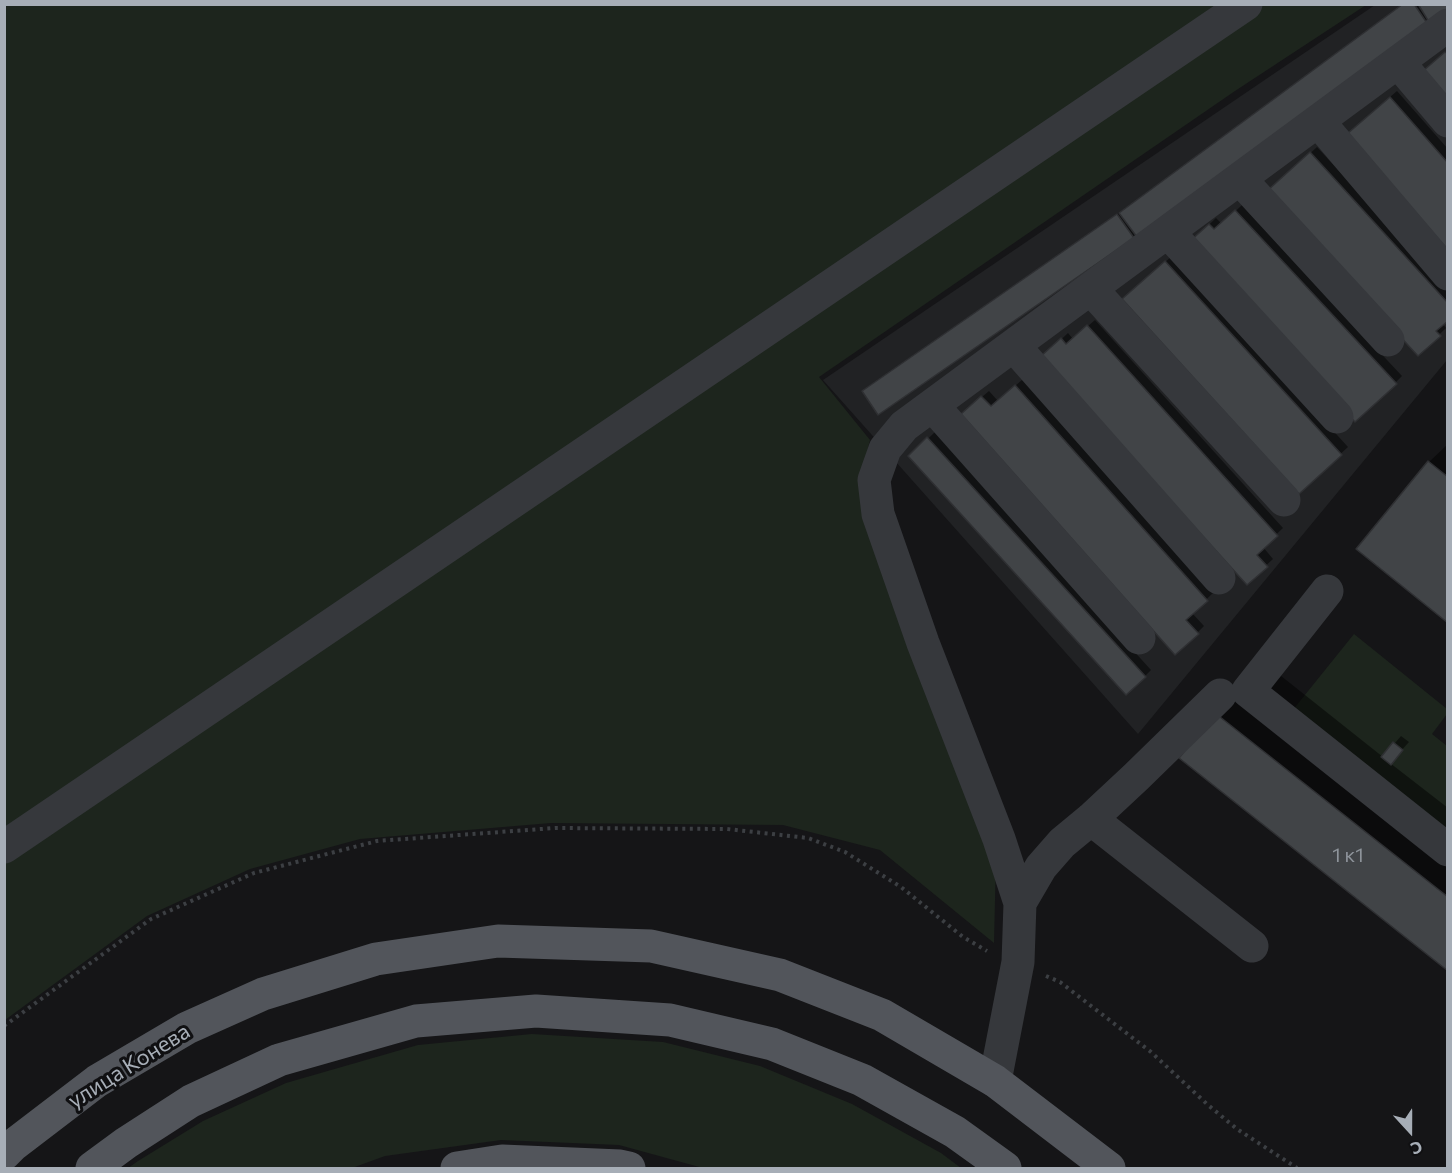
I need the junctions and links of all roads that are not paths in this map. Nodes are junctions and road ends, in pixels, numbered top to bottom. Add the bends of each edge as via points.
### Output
1 (1246, 4) edge
2 (1448, 25) edge
3 (1398, 62) junction
4 (1318, 121) junction
5 (1448, 121) edge
6 (1240, 179) junction
7 (1168, 232) junction
8 (1448, 274) edge
9 (1091, 289) junction
10 (1388, 340) dead end
11 (1014, 346) junction
12 (933, 406) junction
13 (1337, 417) dead end
14 (1284, 500) dead end
15 (1219, 578) dead end
16 (1327, 591) dead end
17 (1139, 638) dead end
18 (1220, 695) dead end
19 (1091, 819) junction
20 (4, 847) edge
21 (1448, 850) edge
22 (1020, 903) junction
23 (1252, 946) dead end
24 (995, 1081) junction
25 (4, 1154) edge
26 (92, 1168) edge
27 (457, 1168) edge
28 (629, 1168) edge
29 (1005, 1168) edge
30 (1109, 1168) edge

1 - 20 lane
2 - 3 lane
3 - 4 lane
3 - 5 lane
4 - 6 lane
4 - 8 lane
6 - 7 lane
6 - 10 lane
7 - 9 lane
7 - 13 lane
9 - 11 lane
9 - 14 lane
11 - 12 lane
11 - 15 lane
12 - 17 lane
12 - 22 lane via 904,426 885,449 874,480 878,514
16 - 21 lane via 1248,691
18 - 19 lane
19 - 22 lane via 1041,867
19 - 23 lane
22 - 24 lane via 1018,962
24 - 25 main road, улица Конева via 882,1015 780,975 651,945 498,940 375,959 263,994 187,1028 97,1082
24 - 30 main road, улица Конева
26 - 29 main road via 192,1101 279,1060 416,1021 536,1011 670,1020 772,1044 862,1080 956,1132
27 - 28 main road via 502,1161

